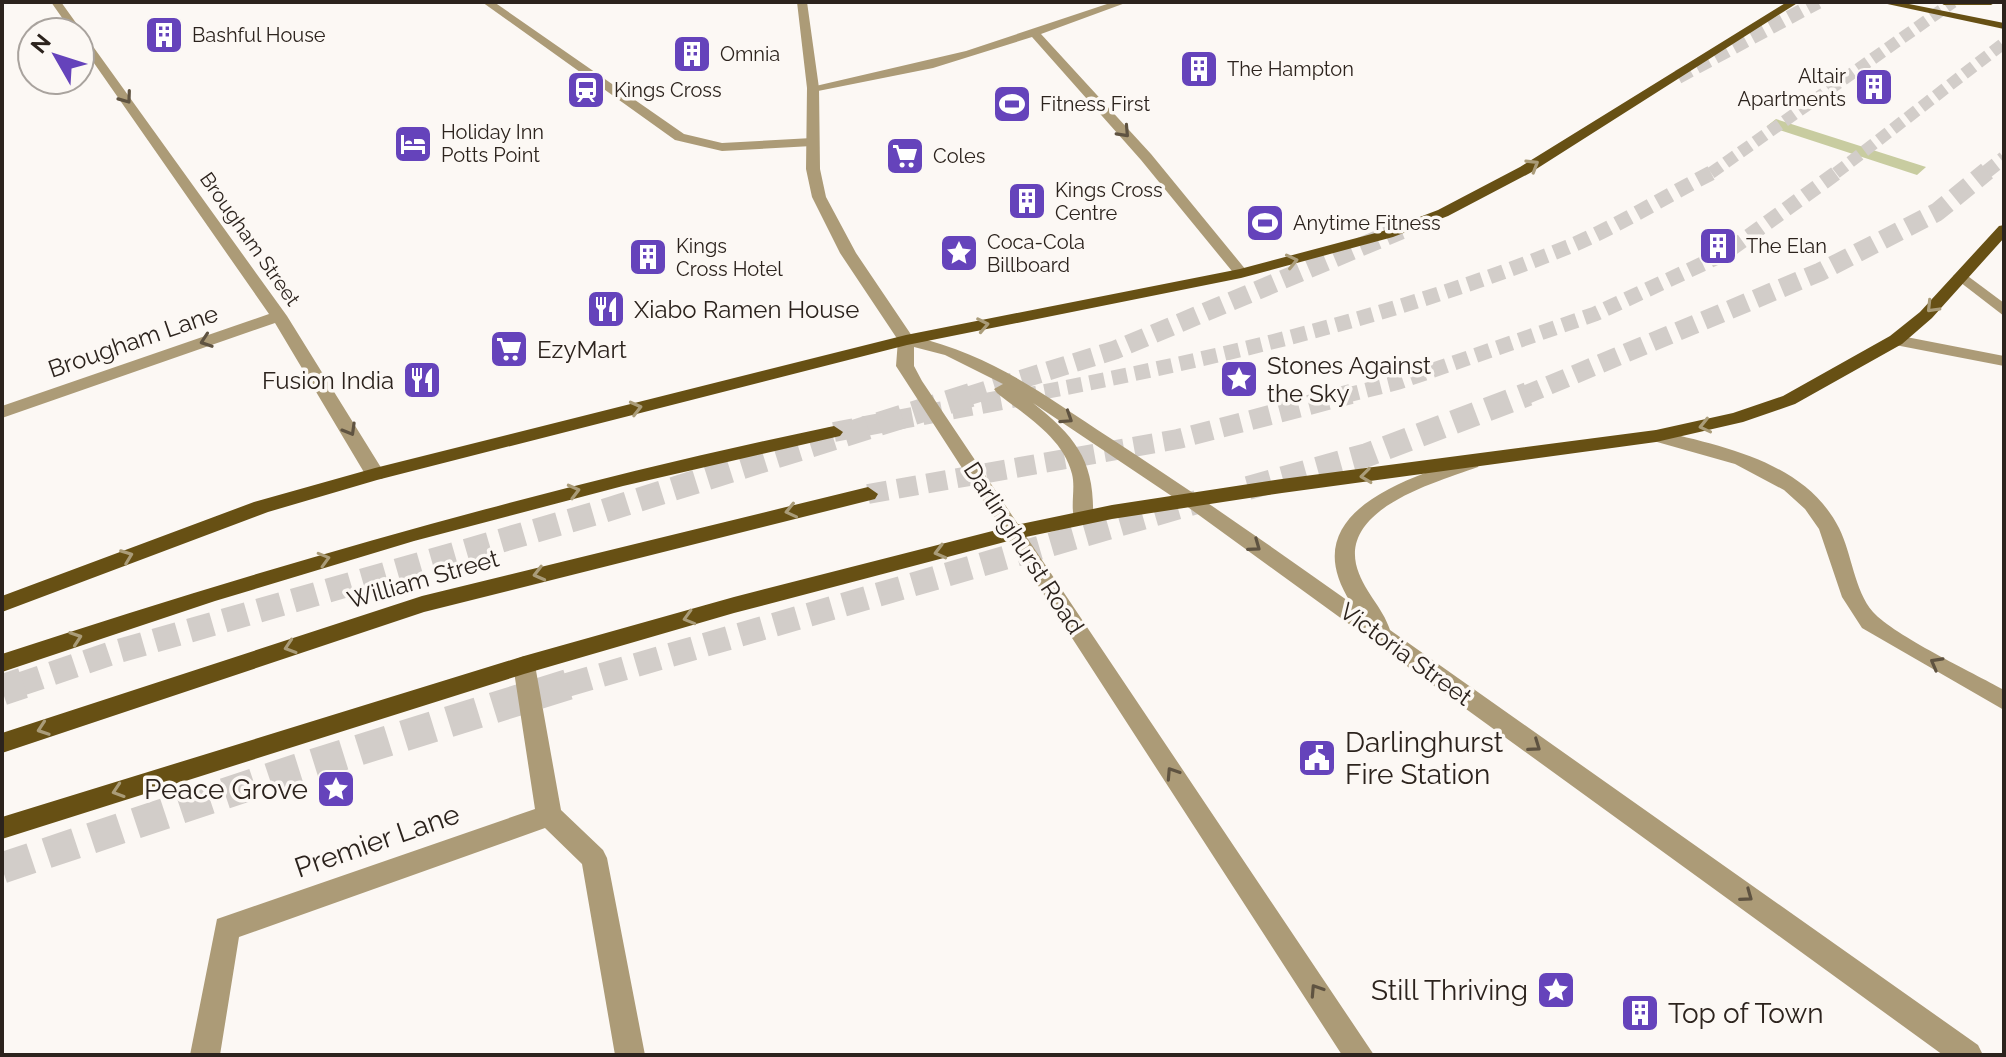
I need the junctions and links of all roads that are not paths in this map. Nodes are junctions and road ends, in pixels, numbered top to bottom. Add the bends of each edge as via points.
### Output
1 (487, 2) edge
2 (802, 2) edge
3 (1078, 2) edge
4 (1123, 2) edge
5 (1794, 2) edge
6 (1883, 2) edge
7 (1930, 2) edge
8 (1944, 2) edge
9 (1991, 2) edge
10 (1099, 10) junction
11 (2004, 16) edge
12 (2004, 26) edge
13 (1034, 33) junction
14 (96, 58) edge
15 (813, 88) junction
16 (812, 142) junction
17 (2004, 229) edge
18 (1241, 273) junction
19 (1961, 276) junction
20 (2004, 311) edge
21 (279, 316) junction
22 (906, 340) junction
23 (1896, 340) junction
24 (951, 351) junction
25 (2004, 361) edge
26 (2, 412) edge
27 (834, 432) tunnel mouth
28 (1656, 436) junction
29 (1471, 463) junction
30 (375, 474) junction
31 (868, 494) tunnel mouth
32 (1192, 500) junction
33 (1083, 518) junction
34 (1016, 532) junction
35 (2, 604) edge
36 (1395, 646) junction
37 (2, 663) edge
38 (524, 665) junction
39 (2004, 701) edge
40 (2, 743) edge
41 (549, 815) junction
42 (2, 828) edge
43 (205, 1055) edge
44 (630, 1055) edge
45 (1359, 1055) edge
46 (1968, 1055) edge

1 - 16 street via 680,137 722,147
2 - 15 street, Darlinghurst Road
3 - 10 street
4 - 10 street
18 -> 5 main road via 1388,234 1485,193
6 - 12 main road
7 - 11 main road
8 - 9 main road
10 - 13 street
13 - 15 street via 908,73
13 -> 18 street
14 -> 21 street, Brougham Street
15 - 16 street, Darlinghurst Road
16 - 22 street, Darlinghurst Road via 819,197 831,224
17 - 19 main road
22 -> 18 main road
19 - 20 street
19 -> 23 main road
21 -> 26 street, Brougham Lane
21 -> 30 street, Brougham Street
22 - 24 street, Victoria Street
30 -> 22 main road
22 - 34 street, Darlinghurst Road via 905,366 913,381
23 - 25 street
23 -> 28 main road via 1789,400
24 -> 32 street, Victoria Street via 994,370
24 - 33 street via 1074,451 1086,484
37 -> 27 main road, William Street via 306,564 482,515 679,463
28 - 29 main road
39 -> 28 street via 1862,616 1849,595 1829,526 1788,480 1739,458
29 -> 32 main road
29 - 36 street via 1378,500 1352,525 1346,539 1352,584
35 -> 30 main road via 261,507
31 -> 40 main road, William Street via 422,604
32 - 33 main road
32 -> 36 street, Victoria Street
33 - 34 main road
34 -> 38 main road
45 -> 34 street, Darlinghurst Road
36 -> 46 street, Victoria Street
38 - 41 street
38 -> 42 main road
41 - 43 street, Premier Lane via 227,928
41 - 44 street via 594,858

